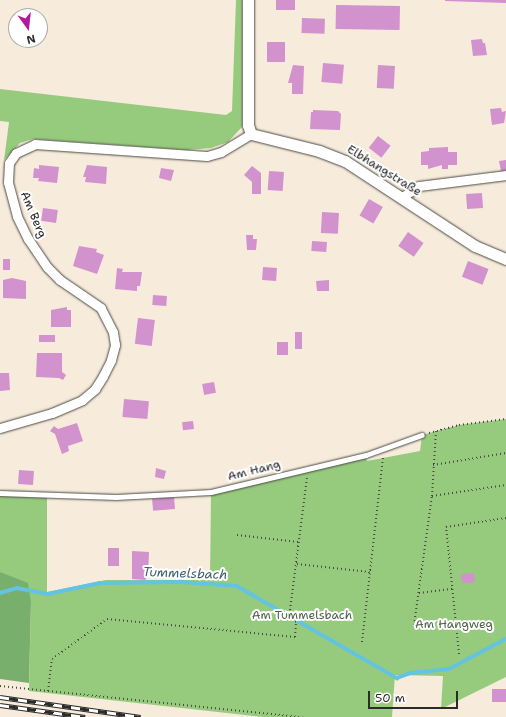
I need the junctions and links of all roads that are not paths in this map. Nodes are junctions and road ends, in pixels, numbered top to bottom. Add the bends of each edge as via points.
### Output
1 (248, 0) edge
2 (251, 134) junction
3 (506, 176) edge
4 (5, 190) edge
5 (402, 197) junction
6 (506, 259) edge
7 (0, 428) edge
8 (422, 435) road end
9 (0, 493) edge

1 - 2 street via 248,125
2 - 4 street, Am Berg via 222,152 192,156 35,144 16,153 9,163
2 - 5 street, Elbhangstraße via 334,156
3 - 5 street via 420,186
4 - 7 street, Am Berg via 28,239 47,267 60,280 101,308 113,332 115,345 103,376 95,389 82,400 52,413
5 - 6 street, Elbhangstraße via 475,246
8 - 9 lane, Am Hang via 382,449 211,492 116,497

